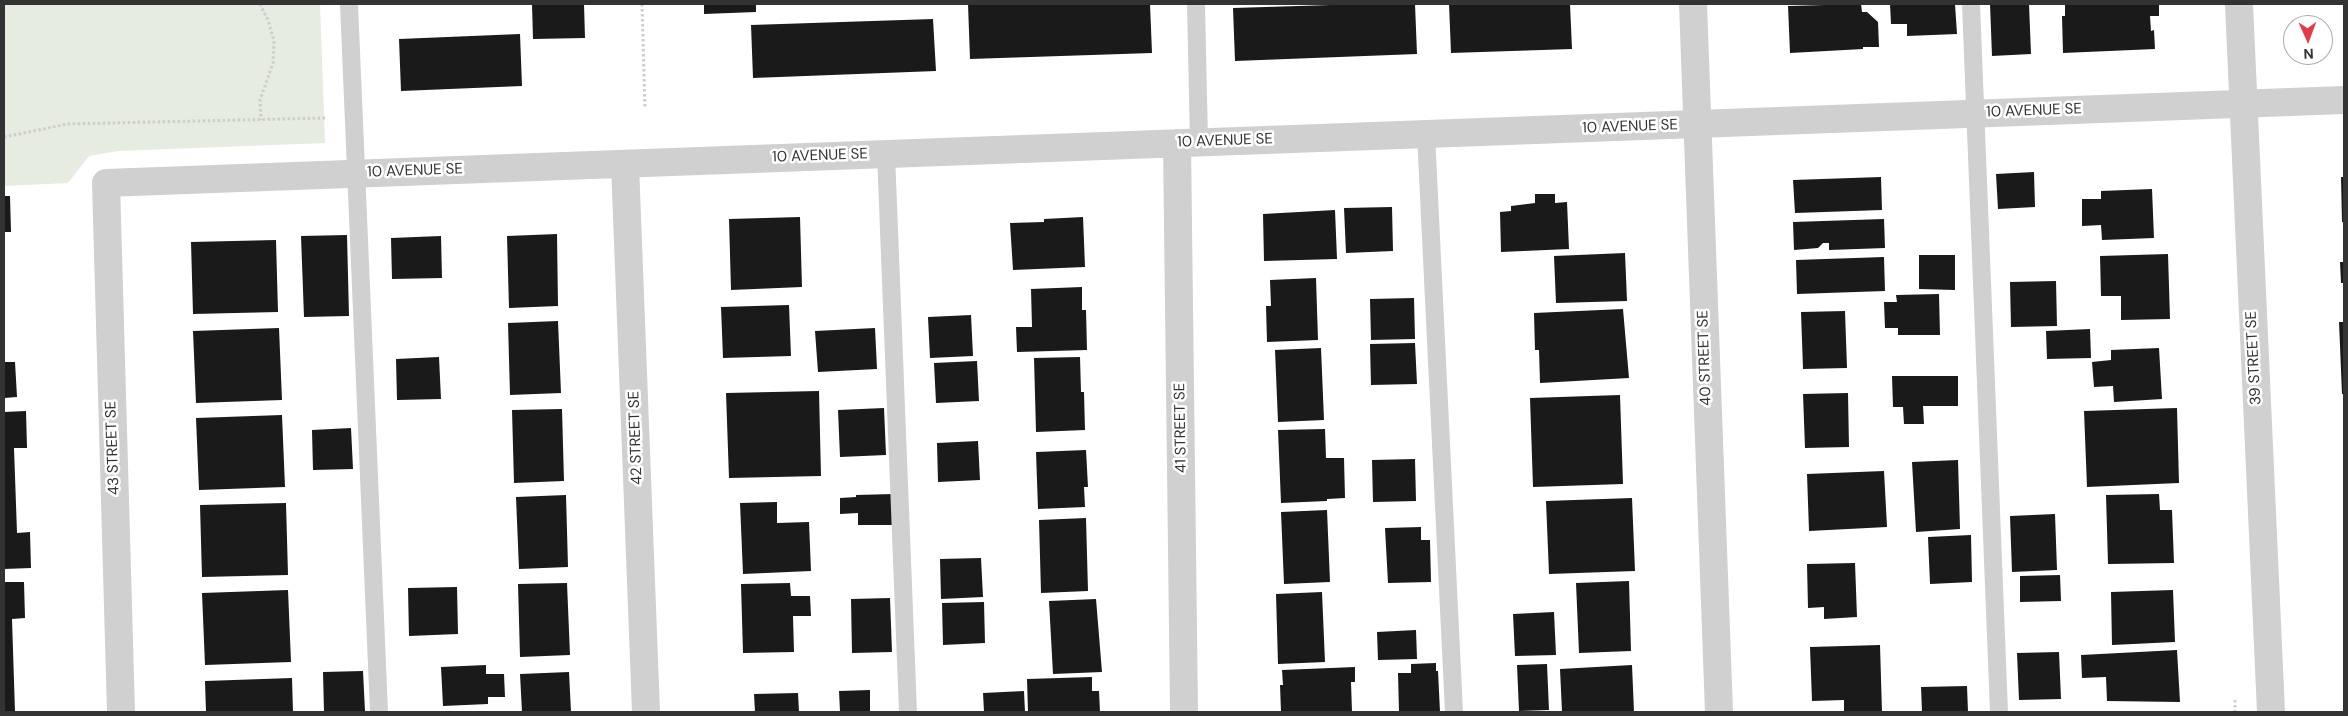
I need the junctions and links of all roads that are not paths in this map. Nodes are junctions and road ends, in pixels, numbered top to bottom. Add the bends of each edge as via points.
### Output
1 (349, 4) edge
2 (1196, 4) edge
3 (1693, 4) edge
4 (1971, 4) edge
5 (2239, 4) edge
6 (2344, 100) edge
7 (2242, 104) junction
8 (1975, 114) junction
9 (1696, 124) junction
10 (1426, 134) junction
11 (1188, 143) junction
12 (886, 154) junction
13 (625, 164) junction
14 (356, 174) junction
15 (106, 183) joint
16 (121, 712) edge
17 (379, 712) edge
18 (646, 712) edge
19 (908, 712) edge
20 (1184, 712) edge
21 (1454, 712) edge
22 (1719, 712) edge
23 (1999, 712) edge
24 (2271, 712) edge

1 - 14 lane
2 - 11 lane
3 - 9 street, 40 STREET SE
4 - 8 lane
5 - 7 street, 39 STREET SE
6 - 7 street, 10 AVENUE SE
7 - 8 street, 10 AVENUE SE
7 - 24 street, 39 STREET SE
8 - 9 street, 10 AVENUE SE
8 - 23 lane
9 - 10 street, 10 AVENUE SE
9 - 22 street, 40 STREET SE
10 - 11 street, 10 AVENUE SE
10 - 21 lane
11 - 12 street, 10 AVENUE SE
11 - 20 street, 41 STREET SE
12 - 13 street, 10 AVENUE SE
12 - 19 lane
13 - 14 street, 10 AVENUE SE
13 - 18 street, 42 STREET SE
14 - 15 street, 10 AVENUE SE
14 - 17 lane
15 - 16 street, 43 STREET SE

